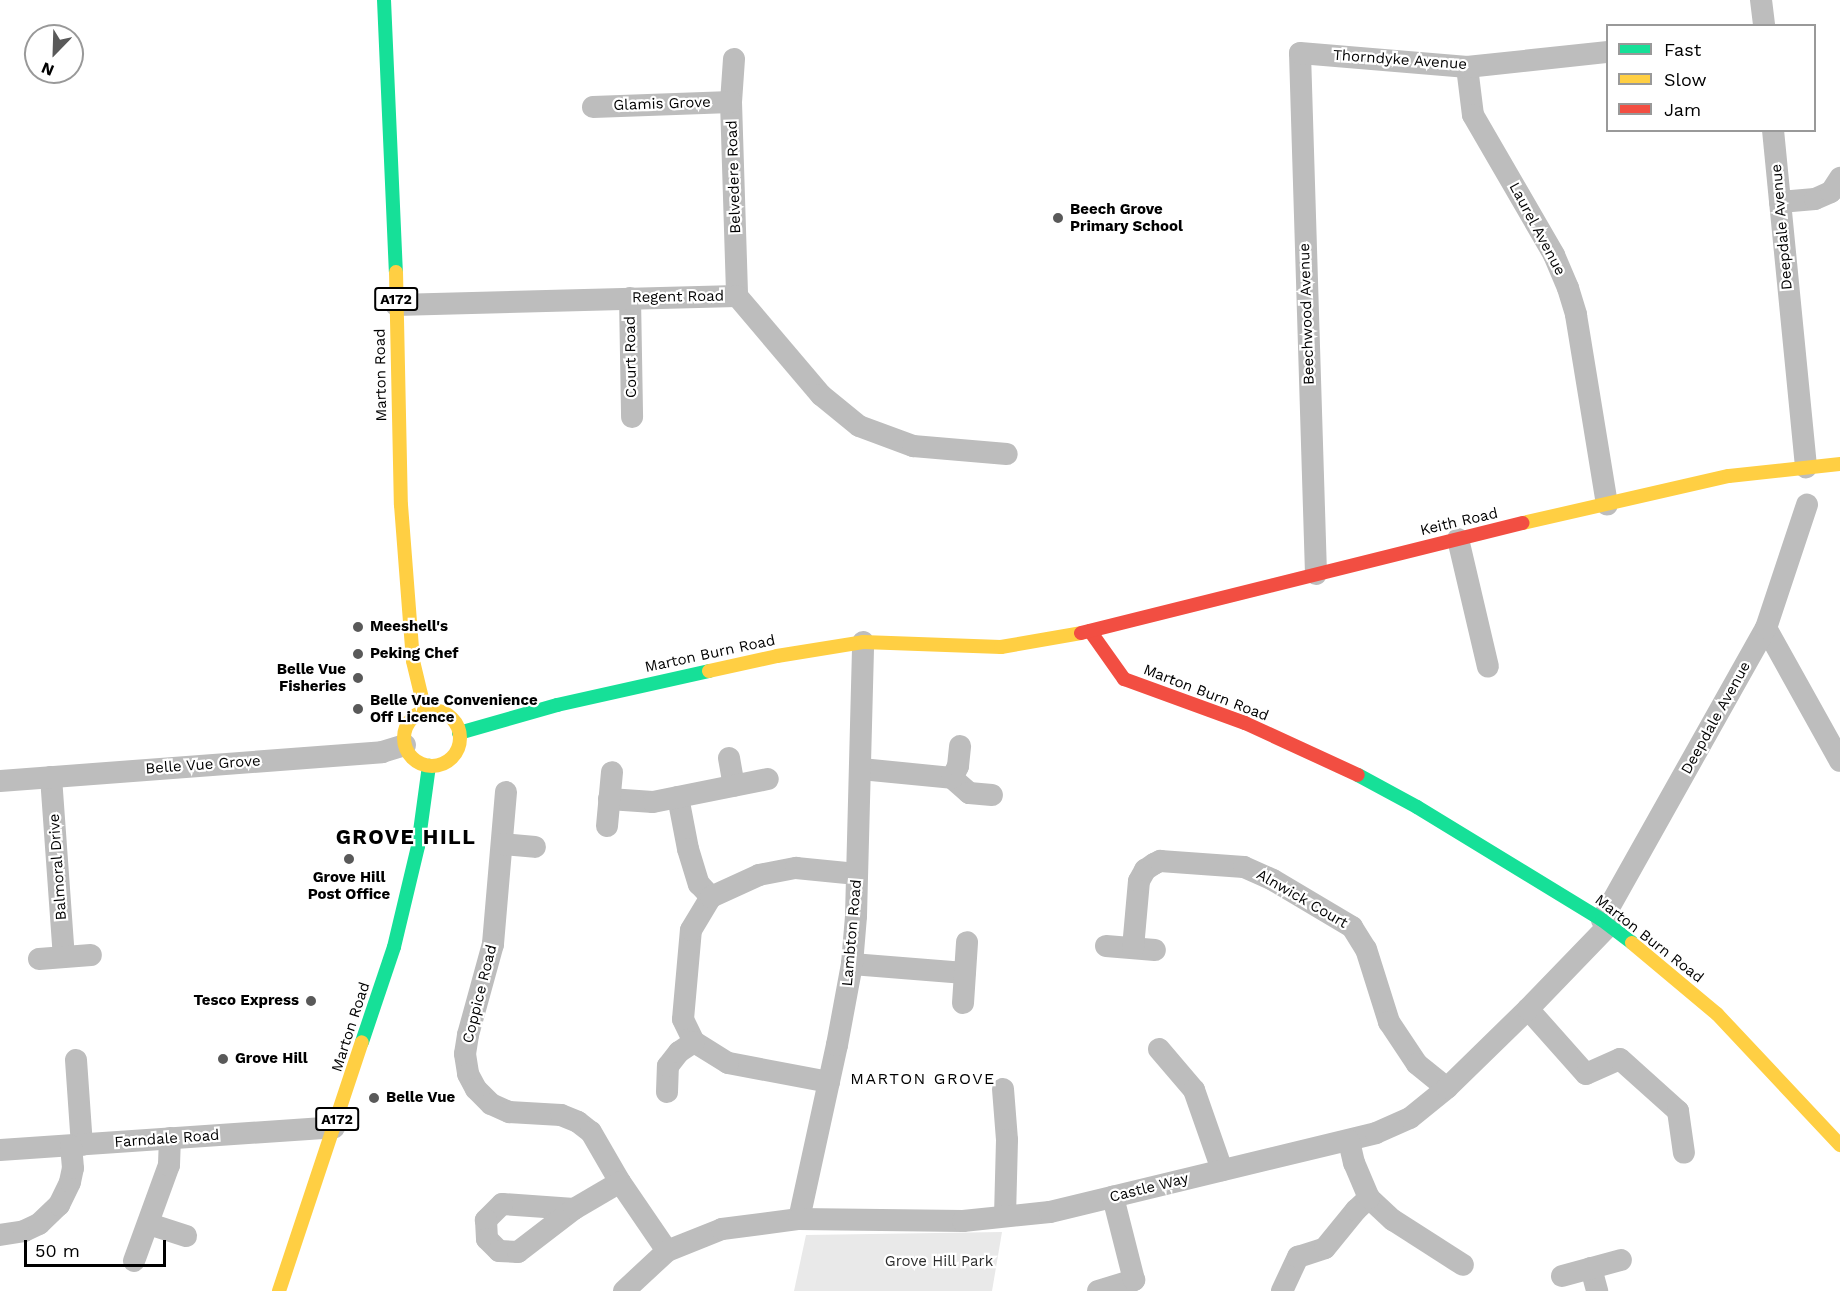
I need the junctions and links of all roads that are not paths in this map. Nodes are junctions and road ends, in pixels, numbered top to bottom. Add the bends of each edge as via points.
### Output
1 (384, 0) edge
2 (1761, 0) edge
3 (1764, 24) edge
4 (1606, 52) edge
5 (1300, 53) joint
6 (734, 59) dead end
7 (1467, 67) junction
8 (731, 102) junction
9 (593, 107) dead end
10 (1773, 132) edge
11 (1840, 178) edge
12 (1780, 202) junction
13 (737, 296) junction
14 (630, 298) junction
15 (396, 305) junction
16 (632, 417) dead end
17 (1007, 454) dead end
18 (1840, 464) edge
19 (1806, 467) junction
20 (1607, 504) junction
21 (1807, 506) dead end
22 (1458, 539) junction
23 (1316, 574) junction
24 (1766, 628) junction
25 (1090, 631) junction
26 (863, 642) junction
27 (1488, 667) dead end
28 (425, 711) junction
29 (459, 733) junction
30 (405, 745) junction
31 (960, 746) dead end
32 (729, 758) dead end
33 (1840, 761) edge
34 (429, 766) junction
35 (861, 769) junction
36 (612, 772) dead end
37 (51, 777) junction
38 (952, 778) junction
39 (768, 779) dead end
40 (0, 781) edge
41 (734, 786) junction
42 (506, 792) dead end
43 (992, 795) dead end
44 (678, 798) junction
45 (609, 799) junction
46 (607, 826) dead end
47 (502, 844) junction
48 (535, 847) dead end
49 (857, 874) junction
50 (711, 897) junction
51 (1606, 922) junction
52 (967, 942) dead end
53 (1106, 946) dead end
54 (91, 956) dead end
55 (64, 957) junction
56 (39, 958) dead end
57 (852, 964) junction
58 (965, 973) junction
59 (963, 1003) dead end
60 (1528, 1009) junction
61 (694, 1041) junction
62 (1159, 1049) dead end
63 (76, 1060) dead end
64 (829, 1082) junction
65 (1447, 1088) junction
66 (1003, 1089) dead end
67 (668, 1092) dead end
68 (334, 1127) junction
69 (170, 1138) junction
70 (1349, 1141) junction
71 (77, 1145) junction
72 (1840, 1145) edge
73 (0, 1150) edge
74 (1684, 1153) dead end
75 (1222, 1170) junction
76 (620, 1182) junction
77 (1113, 1197) junction
78 (1369, 1198) junction
79 (574, 1209) dead end
80 (1005, 1216) junction
81 (799, 1218) junction
82 (148, 1224) junction
83 (0, 1234) edge
84 (186, 1236) dead end
85 (667, 1251) junction
86 (1621, 1260) dead end
87 (134, 1261) dead end
88 (1463, 1265) dead end
89 (1591, 1268) junction
90 (1562, 1276) dead end
91 (279, 1291) edge
92 (624, 1291) edge
93 (1098, 1291) edge
94 (1278, 1291) edge
95 (1597, 1291) edge

1 - 15 street, Marton Road / A172
2 - 3 street
4 - 7 street, Thorndyke Avenue
5 - 7 street, Thorndyke Avenue
5 - 23 street, Beechwood Avenue
6 - 8 street, Belvedere Road
7 - 20 street, Laurel Avenue via 1473,115 1554,255 1568,288 1576,315
8 - 9 street, Glamis Grove
8 - 13 street, Belvedere Road
10 - 12 street, Deepdale Avenue
11 - 12 street via 1831,192 1815,199
12 - 19 street, Deepdale Avenue
13 - 14 street, Regent Road
13 - 17 street, Regent Road via 821,395 859,426 913,446
14 - 15 street, Regent Road
14 - 16 street, Court Road
15 - 28 street, Marton Road / A172 via 402,516 413,661
18 - 19 street, Keith Road
19 - 20 street, Keith Road via 1729,476
20 - 22 street, Keith Road
21 - 24 street, Deepdale Avenue
22 - 23 street, Keith Road
22 - 27 street
23 - 25 street, Keith Road
24 - 33 street
24 - 51 street, Deepdale Avenue
25 - 26 street, Marton Burn Road via 1001,648
25 - 51 street, Marton Burn Road via 1124,680 1245,723 1350,771 1426,812
26 - 29 street, Marton Burn Road via 777,656 557,705
26 - 35 street, Lambton Road
28 - 29 street via 450,717
28 - 30 street via 417,714 406,728
29 - 34 street via 453,757
30 - 34 street via 414,760
30 - 37 street, Belle Vue Grove via 382,752
31 - 38 street
32 - 41 street
34 - 68 street, Marton Road / A172 via 418,846 394,947
35 - 38 street
35 - 49 street, Lambton Road
36 - 45 street
37 - 40 street, Belle Vue Grove
37 - 55 street, Balmoral Drive
38 - 43 street via 969,793
39 - 41 street
41 - 44 street
42 - 47 street, Coppice Road
44 - 45 street via 653,802
44 - 50 street via 699,884
45 - 46 street
47 - 48 street
47 - 76 street, Coppice Road via 494,944 468,1035 468,1074 491,1104 509,1112 561,1115 578,1122 591,1132
49 - 50 street via 796,868 759,875
49 - 57 street, Lambton Road
50 - 61 street via 691,930 682,1019
51 - 60 street, Castle Way
51 - 72 street, Marton Burn Road via 1717,1014
52 - 58 street
53 - 65 street, Alnwick Court via 1144,949 1139,881 1154,864 1160,861 1244,867 1274,880 1352,927 1366,949 1389,1022 1417,1064
54 - 55 street
55 - 56 street
57 - 58 street
57 - 64 street, Lambton Road
58 - 59 street
60 - 65 street, Castle Way
60 - 74 street via 1586,1074 1620,1059 1678,1111
61 - 64 street via 728,1063
61 - 67 street via 668,1066
62 - 75 street via 1194,1090
63 - 71 street
64 - 81 street, Lambton Road
65 - 70 street, Castle Way via 1410,1118
66 - 80 street via 1007,1140
68 - 69 street, Farndale Road
68 - 91 street, Marton Road / A172
69 - 71 street, Farndale Road
69 - 82 street via 168,1165
70 - 75 street, Castle Way
70 - 78 street
71 - 73 street, Farndale Road
71 - 83 street via 70,1182 59,1205 39,1224 24,1231
75 - 77 street, Castle Way
76 - 79 street
76 - 85 street, Coppice Road
77 - 80 street, Castle Way via 1050,1212
77 - 93 street via 1134,1280
78 - 88 street via 1393,1220
78 - 94 street via 1325,1248 1298,1257
80 - 81 street, Castle Way via 963,1221
81 - 85 street, Castle Way via 722,1229
82 - 84 street
82 - 87 street
85 - 92 street, Castle Way
86 - 89 street
89 - 90 street
89 - 95 street

